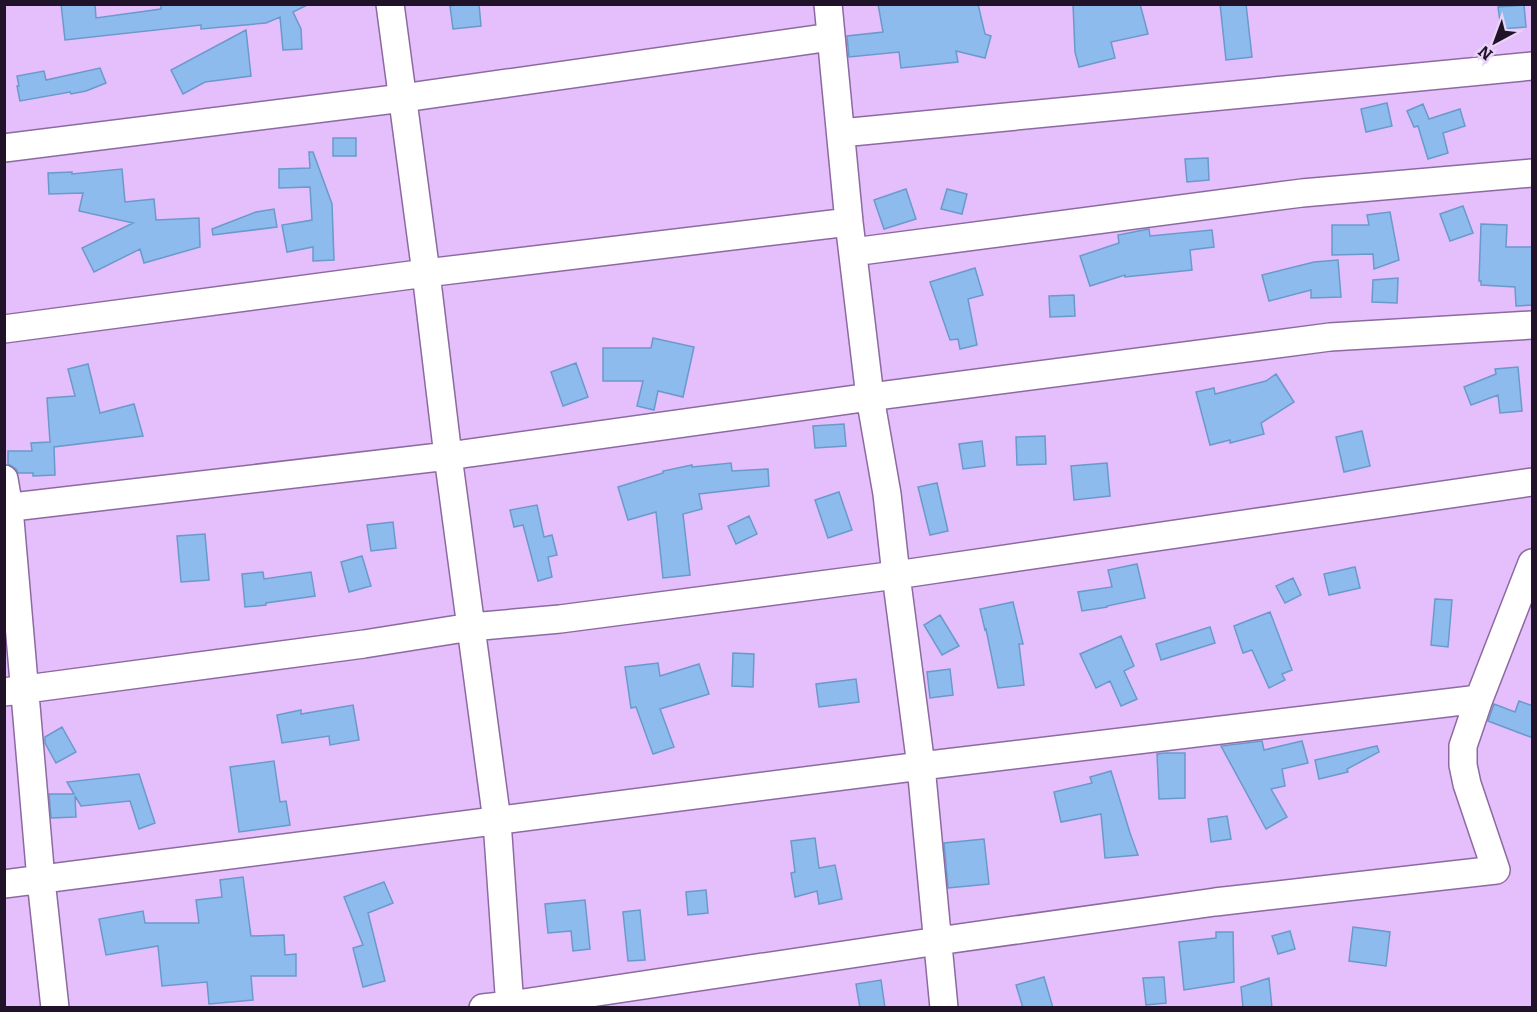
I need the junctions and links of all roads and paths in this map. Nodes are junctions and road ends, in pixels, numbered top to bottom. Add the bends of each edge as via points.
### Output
1 (390, 4) edge
2 (828, 4) edge
3 (831, 37) junction
4 (1533, 66) edge
5 (403, 98) junction
6 (841, 133) junction
7 (4, 148) edge
8 (1533, 173) edge
9 (849, 222) junction
10 (853, 252) junction
11 (426, 273) junction
12 (1533, 326) edge
13 (4, 329) edge
14 (870, 397) junction
15 (448, 456) junction
16 (4, 479) edge
17 (1533, 482) edge
18 (7, 508) edge
19 (1533, 563) edge
20 (896, 575) junction
21 (471, 627) junction
22 (15, 691) edge
23 (1479, 699) junction
24 (921, 766) junction
25 (497, 821) junction
26 (41, 880) junction
27 (4, 884) edge
28 (938, 941) junction
29 (501, 1007) edge
30 (55, 1008) edge
31 (944, 1008) edge

1 - 5 street
2 - 3 street
3 - 5 street
3 - 6 street
4 - 6 street
5 - 7 street
5 - 11 street
6 - 9 street
8 - 10 street via 1302,193
9 - 10 street
9 - 11 street
10 - 14 street
11 - 13 street
11 - 15 street
12 - 14 street via 1330,337
14 - 15 street
14 - 20 street
15 - 18 street
15 - 21 street
16 - 18 street
17 - 20 street
18 - 22 street
19 - 23 street
20 - 21 street
20 - 24 street
21 - 22 street
21 - 25 street
22 - 26 street
23 - 24 street
23 - 28 street via 1463,746 1463,765 1496,870 1215,902
24 - 25 street
24 - 28 street
25 - 26 street
25 - 29 street
26 - 27 street
26 - 30 street
28 - 29 street
28 - 31 street

